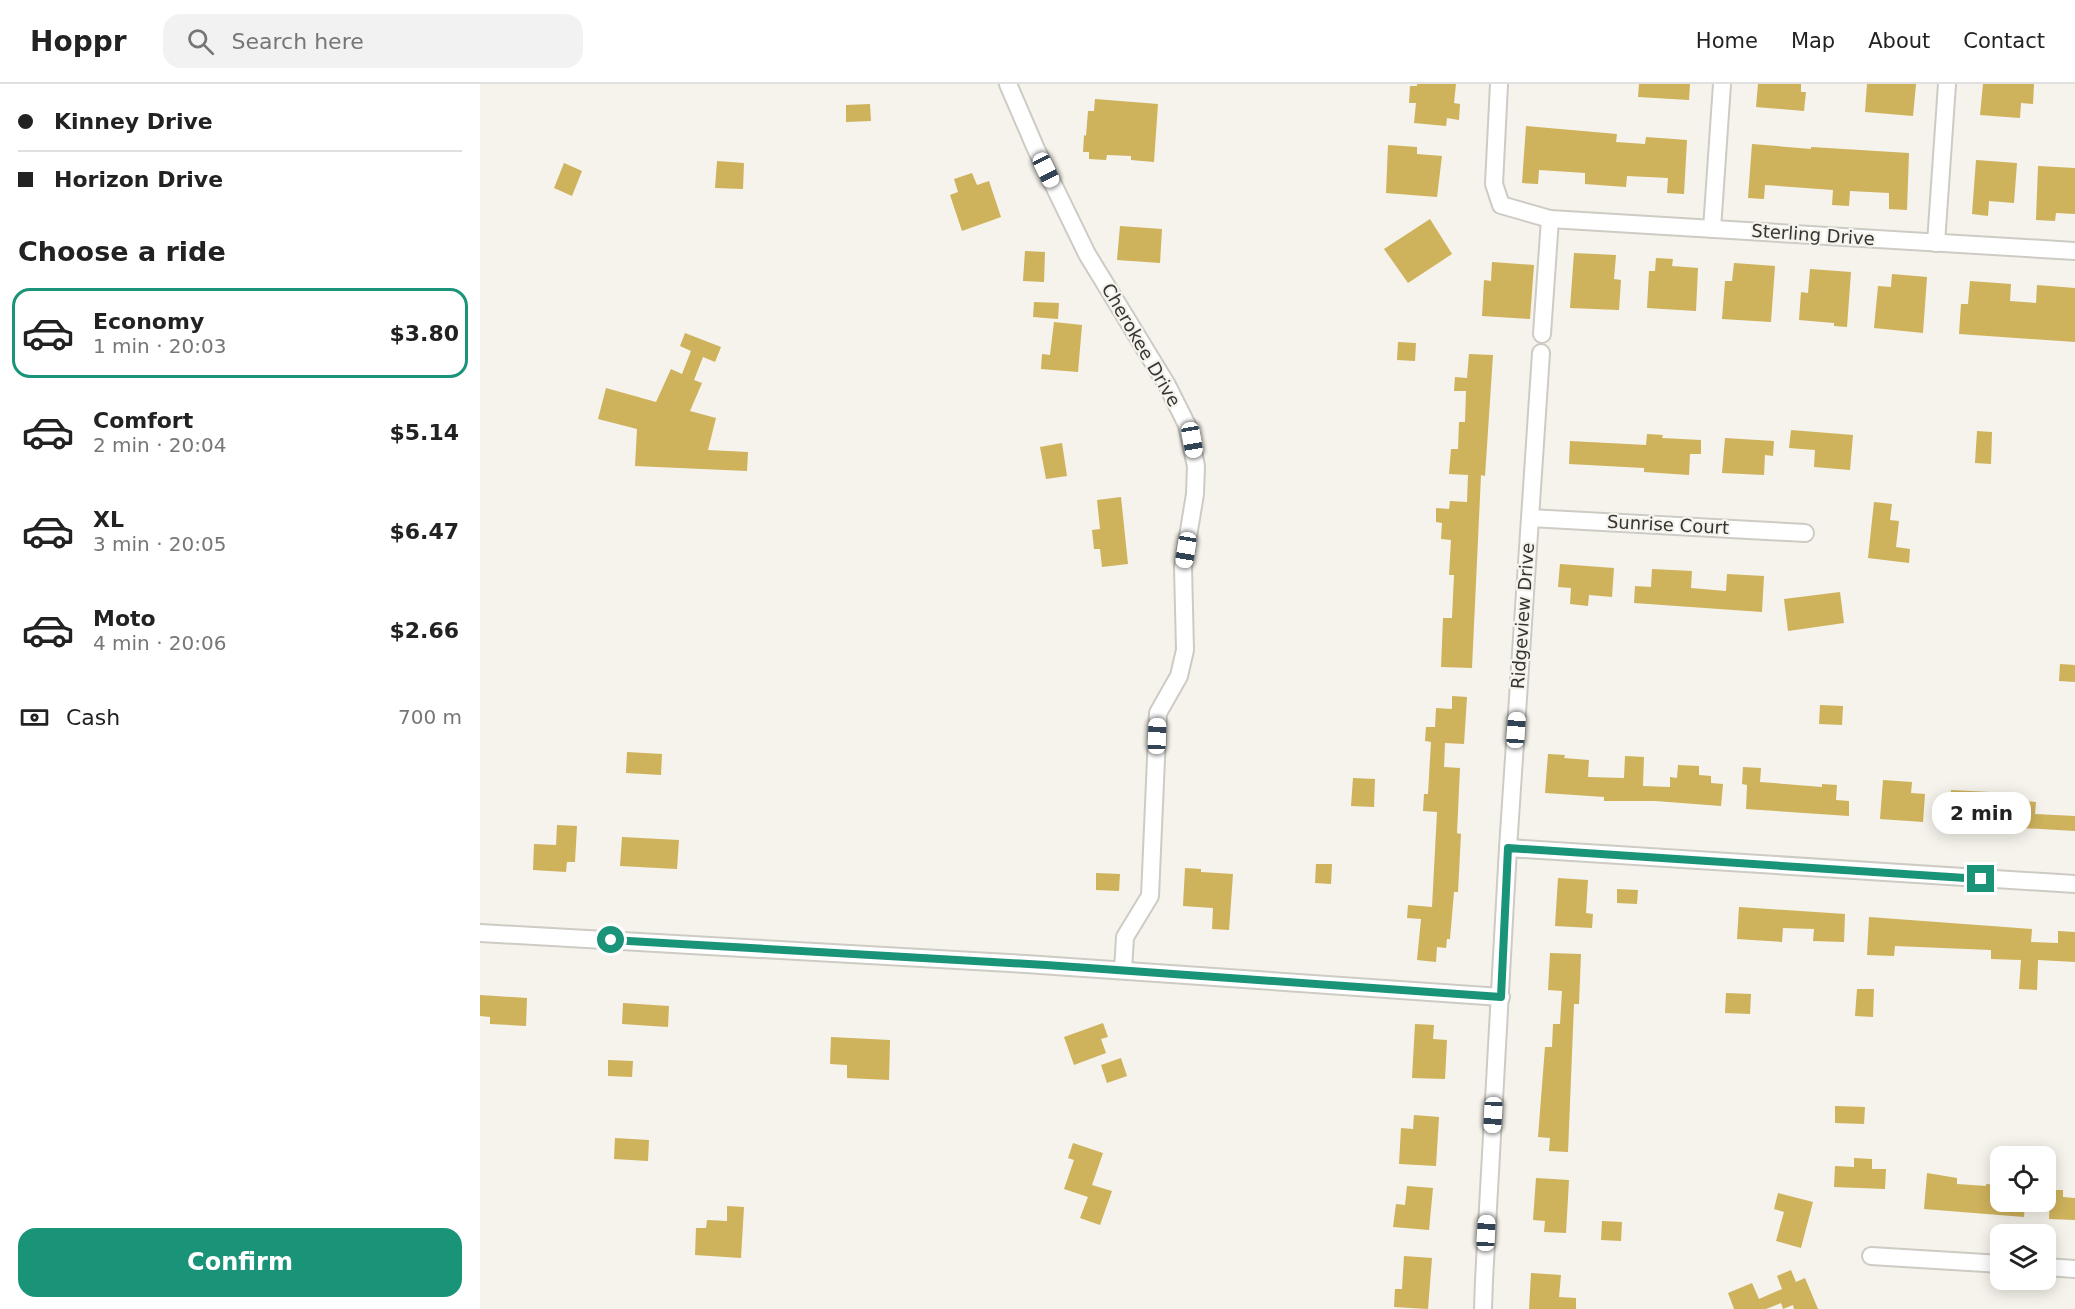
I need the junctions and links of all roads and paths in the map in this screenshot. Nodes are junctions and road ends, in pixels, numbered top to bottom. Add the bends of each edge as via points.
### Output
1 (1008, 84) edge
2 (1499, 84) edge
3 (1722, 84) edge
4 (1947, 84) edge
5 (1550, 219) junction
6 (1712, 229) junction
7 (1936, 243) junction
8 (2075, 251) edge
9 (1542, 334) dead end
10 (1541, 353) dead end
11 (1530, 518) junction
12 (1805, 533) dead end
13 (1508, 848) junction
14 (2075, 884) edge
15 (480, 933) edge
16 (1123, 970) junction
17 (1501, 997) junction
18 (1871, 1256) dead end
19 (1990, 1263) edge
20 (2056, 1268) edge
21 (2075, 1269) edge
22 (1484, 1309) edge

1 - 16 street, Cherokee Drive via 1087,254 1187,425 1196,466 1184,567 1185,650 1179,676 1158,713 1150,896 1125,937
2 - 5 street, Sterling Drive via 1494,184 1501,205
3 - 6 street
4 - 7 street
5 - 6 street, Sterling Drive
5 - 9 street
6 - 7 street, Sterling Drive
7 - 8 street, Sterling Drive
10 - 11 street, Ridgeview Drive
11 - 12 street, Sunrise Court
11 - 13 street, Ridgeview Drive
13 - 14 street
13 - 17 street, Ridgeview Drive
15 - 16 street
16 - 17 street
17 - 22 street, Ridgeview Drive
18 - 19 street
20 - 21 street

